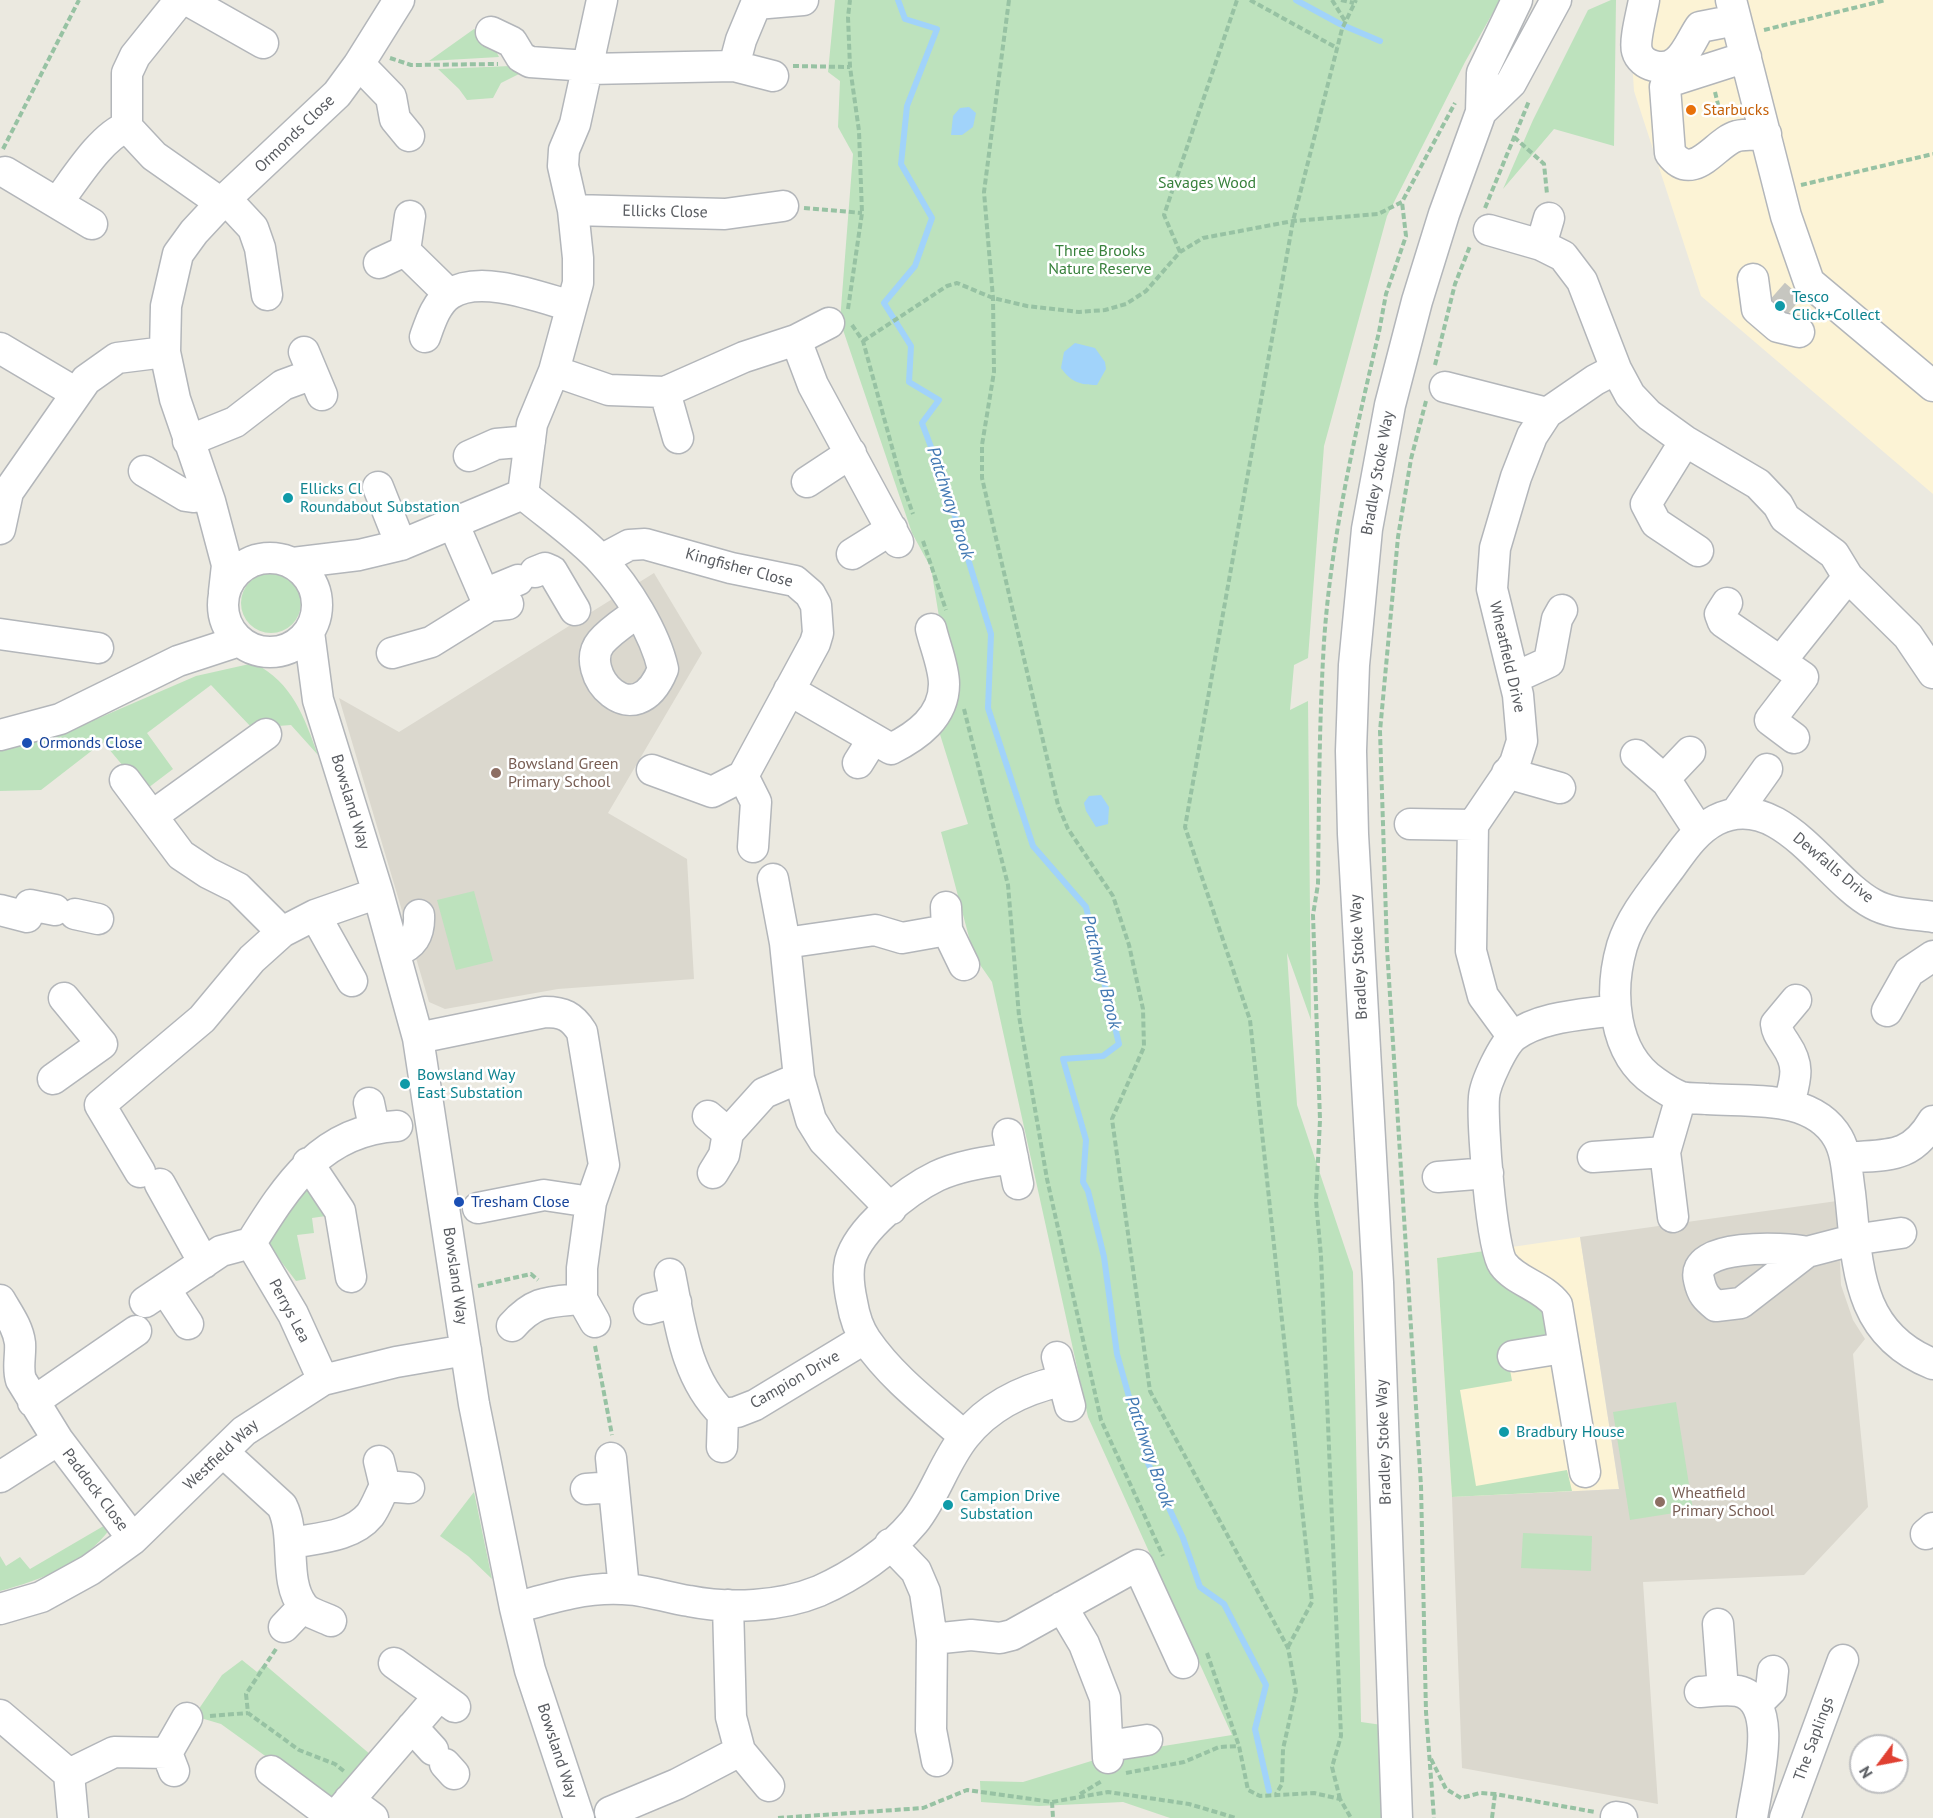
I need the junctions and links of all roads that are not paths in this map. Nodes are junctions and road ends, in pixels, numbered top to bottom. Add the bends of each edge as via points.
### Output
1 (180, 0) edge
2 (187, 0) edge
3 (399, 0) edge
4 (602, 0) edge
5 (803, 0) edge
6 (1517, 0) edge
7 (1556, 0) edge
8 (1644, 0) edge
9 (1734, 10) edge
10 (491, 32) dead end
11 (262, 43) dead end
12 (738, 53) junction
13 (365, 56) junction
14 (1746, 57) junction
15 (588, 68) junction
16 (773, 76) road end
17 (1469, 107) junction
18 (127, 127) junction
19 (1766, 134) junction
20 (409, 136) dead end
21 (3, 164) edge
22 (224, 201) junction
23 (57, 203) junction
24 (573, 210) junction
25 (410, 216) dead end
26 (767, 216) road end
27 (92, 224) dead end
28 (1481, 229) road end
29 (449, 294) junction
30 (267, 295) dead end
31 (1777, 298) tunnel mouth
32 (571, 306) junction
33 (1842, 311) junction
34 (829, 323) dead end
35 (425, 337) dead end
36 (796, 340) junction
37 (0, 348) edge
38 (165, 352) junction
39 (1616, 369) junction
40 (554, 371) junction
41 (313, 374) dead end
42 (1434, 387) road end
43 (1933, 387) edge
44 (665, 392) junction
45 (76, 393) junction
46 (1547, 413) junction
47 (678, 438) dead end
48 (188, 441) junction
49 (530, 441) junction
50 (1685, 441) junction
51 (851, 453) junction
52 (469, 456) dead end
53 (144, 471) dead end
54 (807, 482) dead end
55 (378, 487) dead end
56 (523, 494) junction
57 (208, 497) junction
58 (1, 517) edge
59 (454, 525) junction
60 (401, 545) junction
61 (1698, 551) dead end
62 (852, 554) dead end
63 (359, 555) junction
64 (279, 560) junction
65 (601, 560) junction
66 (1848, 576) junction
67 (315, 589) junction
68 (507, 591) junction
69 (224, 601) junction
70 (631, 602) dead end
71 (1727, 603) dead end
72 (575, 610) dead end
73 (1562, 610) dead end
74 (940, 625) road end
75 (309, 632) junction
76 (0, 634) edge
77 (239, 641) junction
78 (98, 648) dead end
79 (283, 650) junction
80 (392, 653) dead end
81 (178, 661) junction
82 (1792, 669) junction
83 (1933, 673) edge
84 (1515, 678) junction
85 (789, 690) junction
86 (318, 700) junction
87 (266, 734) dead end
88 (0, 735) edge
89 (1794, 738) dead end
90 (1690, 752) dead end
91 (1636, 755) dead end
92 (1767, 769) dead end
93 (652, 770) dead end
94 (1507, 774) junction
95 (125, 780) dead end
96 (1560, 788) dead end
97 (749, 789) junction
98 (1671, 790) junction
99 (1735, 814) junction
100 (152, 816) junction
101 (1410, 824) dead end
102 (1473, 825) junction
103 (1699, 831) junction
104 (753, 846) dead end
105 (773, 879) dead end
106 (378, 893) junction
107 (315, 915) junction
108 (419, 915) dead end
109 (1933, 917) edge
110 (282, 932) junction
111 (784, 932) junction
112 (395, 952) junction
113 (1933, 956) edge
114 (964, 965) dead end
115 (352, 981) dead end
116 (64, 998) dead end
117 (1795, 999) dead end
118 (1615, 1010) junction
119 (1887, 1011) dead end
120 (1513, 1037) junction
121 (418, 1038) junction
122 (102, 1044) junction
123 (799, 1078) junction
124 (53, 1079) dead end
125 (130, 1081) junction
126 (1681, 1097) junction
127 (1789, 1104) junction
128 (380, 1118) dead end
129 (1929, 1136) edge
130 (1665, 1152) junction
131 (1593, 1156) dead end
132 (1846, 1158) junction
133 (1013, 1159) dead end
134 (308, 1163) junction
135 (713, 1173) dead end
136 (1488, 1173) junction
137 (1438, 1176) dead end
138 (591, 1202) junction
139 (478, 1208) dead end
140 (891, 1209) junction
141 (1673, 1217) dead end
142 (1901, 1233) dead end
143 (1853, 1239) junction
144 (251, 1243) junction
145 (1807, 1251) dead end
146 (204, 1263) junction
147 (351, 1277) dead end
148 (665, 1295) dead end
149 (0, 1300) edge
150 (188, 1324) dead end
151 (512, 1326) dead end
152 (136, 1331) dead end
153 (864, 1339) junction
154 (1563, 1348) junction
155 (466, 1350) junction
156 (1513, 1356) dead end
157 (1933, 1364) edge
158 (9, 1370) edge
159 (323, 1380) junction
160 (1063, 1381) dead end
161 (33, 1402) junction
162 (723, 1414) junction
163 (964, 1436) junction
164 (58, 1440) junction
165 (722, 1447) dead end
166 (223, 1452) junction
167 (1585, 1472) dead end
168 (0, 1477) edge
169 (391, 1478) dead end
170 (603, 1478) road end
171 (133, 1539) junction
172 (292, 1544) junction
173 (890, 1544) junction
174 (624, 1589) junction
175 (728, 1605) junction
176 (1062, 1606) junction
177 (515, 1608) junction
178 (0, 1609) edge
179 (331, 1621) dead end
180 (1718, 1624) dead end
181 (932, 1639) junction
182 (1195, 1657) road end
183 (1843, 1660) dead end
184 (394, 1663) dead end
185 (1773, 1671) dead end
186 (1758, 1704) junction
187 (0, 1715) edge
188 (187, 1718) road end
189 (412, 1727) junction
190 (1147, 1740) dead end
191 (740, 1751) junction
192 (937, 1761) dead end
193 (444, 1763) dead end
194 (271, 1771) dead end
195 (69, 1774) junction
196 (769, 1786) dead end
197 (345, 1805) edge
198 (608, 1806) edge
199 (73, 1818) edge
200 (373, 1818) edge
201 (579, 1818) edge
202 (1397, 1818) edge
203 (1752, 1818) edge
204 (1785, 1818) edge

1 - 18 street via 135,56 127,73
2 - 11 street
3 - 13 street, Ormonds Close
4 - 15 street
5 - 12 street via 756,4
6 - 17 street, Bradley Stoke Way
7 - 17 street, Bradley Stoke Way via 1511,83
8 - 9 street via 1636,50 1650,66 1676,62 1700,27
9 - 14 street
10 - 15 street via 512,42 521,57 530,62
12 - 15 street
12 - 16 street
13 - 20 street via 391,97 395,119
13 - 22 street, Ormonds Close via 337,94
14 - 19 street
14 - 19 street via 1671,81 1665,87 1670,153 1685,164 1695,163 1736,136
15 - 24 street via 575,124 564,150 563,166
17 - 202 street, Bradley Stoke Way via 1390,405 1367,529 1354,665 1353,834 1379,1305
18 - 22 street via 154,156
18 - 23 street via 96,152
19 - 33 street via 1786,216 1809,282
21 - 23 street
22 - 30 street via 253,228
22 - 38 street, Ormonds Close via 178,254 166,306
23 - 27 street
24 - 26 street, Ellicks Close
24 - 32 street via 578,283
25 - 29 street via 392,257
28 - 39 street via 1545,232 1574,267
29 - 32 street via 467,286 494,286
29 - 35 street via 433,315
31 - 33 street via 1796,312 1818,315
32 - 40 street
33 - 43 street
34 - 36 street
36 - 44 street via 744,357
36 - 51 street via 813,385
37 - 45 street
38 - 45 street via 117,358 86,380
38 - 48 street, Ormonds Close
39 - 46 street, Wheatfield Drive
39 - 50 street via 1630,395 1649,415
40 - 44 street via 609,390
40 - 49 street via 532,424
41 - 48 street via 283,385 235,422
42 - 46 street
44 - 47 street
45 - 58 street via 8,492
46 - 84 street, Wheatfield Drive via 1520,466 1495,548 1492,589
48 - 57 street, Ormonds Close
49 - 52 street via 496,444
49 - 56 street
50 - 61 street via 1646,504 1656,523
50 - 66 street via 1758,484 1785,518 1834,554
51 - 54 street
51 - 62 street via 907,532
53 - 57 street via 186,496
55 - 60 street
56 - 59 street
56 - 65 street
57 - 64 street, Ormonds Close via 242,540
57 - 69 street, Ormonds Close via 227,565
59 - 60 street
59 - 68 street
60 - 63 street
63 - 64 street
63 - 67 street
64 - 67 street via 310,579
64 - 69 street via 239,568 230,579
65 - 70 street
65 - 85 street, Kingfisher Close via 629,545 645,544 795,581 816,605 818,633
66 - 82 street
66 - 83 street via 1908,636
67 - 75 street via 316,611
68 - 72 street via 545,568 552,571
68 - 80 street via 431,642
69 - 77 street via 231,632
69 - 81 street
71 - 82 street via 1720,614 1723,622
73 - 84 street via 1549,662
74 - 85 street via 944,684 936,712 925,729 874,750
75 - 79 street via 297,644
75 - 86 street, Bowsland Way
76 - 78 street
77 - 79 street via 253,649
77 - 81 street
79 - 86 street, Bowsland Way
81 - 88 street via 60,719
82 - 89 street via 1770,720
84 - 94 street, Wheatfield Drive via 1522,741
85 - 97 street, Kingfisher Close
86 - 106 street, Bowsland Way
87 - 100 street
90 - 98 street via 1671,772
91 - 98 street
92 - 99 street
93 - 97 street via 712,792
94 - 96 street
94 - 102 street, Wheatfield Drive
95 - 100 street
97 - 104 street, Kingfisher Close
98 - 103 street
99 - 103 street
99 - 109 street, Dewfalls Drive via 1758,816 1795,836 1873,904
100 - 110 street via 181,855 238,888
101 - 102 street
102 - 120 street via 1471,951 1483,996
103 - 118 street via 1645,901 1622,946
105 - 111 street
106 - 107 street
106 - 112 street, Bowsland Way
107 - 110 street
107 - 115 street
108 - 112 street via 420,931 412,942
110 - 125 street via 252,959 202,1019
111 - 114 street via 875,930 902,938 946,918
111 - 123 street
112 - 121 street, Bowsland Way
113 - 119 street via 1909,972
116 - 122 street
117 - 127 street via 1776,1024 1798,1069
118 - 120 street via 1550,1020
118 - 126 street via 1622,1038 1634,1061 1653,1081
120 - 136 street via 1495,1066 1484,1095
121 - 138 street via 545,1012 562,1012 575,1020 582,1032 604,1165
121 - 155 street, Bowsland Way
122 - 124 street
122 - 125 street
123 - 135 street via 764,1092 718,1125 724,1155
123 - 140 street via 817,1132
125 - 146 street via 100,1105
126 - 127 street
126 - 130 street
127 - 132 street via 1812,1112 1828,1124
128 - 134 street
129 - 132 street via 1903,1152
130 - 131 street
130 - 141 street
132 - 143 street
133 - 140 street via 937,1176
134 - 144 street via 284,1190
134 - 147 street via 340,1211
136 - 137 street
136 - 154 street via 1497,1249 1505,1266 1551,1296 1557,1305
138 - 139 street via 544,1195
138 - 151 street via 585,1236 591,1319 544,1303 526,1310
140 - 153 street via 860,1239 850,1260 848,1284
142 - 143 street
143 - 145 street
143 - 157 street via 1859,1275 1882,1331 1913,1356
144 - 146 street via 221,1251
144 - 159 street, Perrys Lea via 293,1314
146 - 150 street via 155,1295
148 - 162 street via 704,1392
149 - 158 street, Paddock Close via 20,1343
152 - 161 street
153 - 162 street, Campion Drive via 755,1405
153 - 163 street via 894,1374
154 - 156 street
154 - 167 street
155 - 159 street, Westfield Way
155 - 177 street, Bowsland Way
158 - 161 street, Paddock Close
159 - 166 street, Westfield Way via 268,1414
160 - 163 street via 1022,1392 986,1415
161 - 164 street, Paddock Close
162 - 165 street
163 - 173 street via 915,1521
164 - 168 street, Paddock Close
164 - 171 street, Paddock Close
166 - 171 street, Westfield Way
166 - 172 street via 282,1506
169 - 172 street via 359,1526
170 - 174 street
171 - 178 street, Westfield Way via 90,1570 41,1597
172 - 179 street via 294,1617
173 - 175 street via 865,1564 818,1591 760,1604
173 - 181 street via 916,1571 925,1592
174 - 175 street
174 - 177 street via 589,1589
175 - 191 street via 731,1717
176 - 181 street via 1012,1635
176 - 182 street via 1138,1565
176 - 190 street via 1098,1674 1105,1698 1112,1764
177 - 201 street, Bowsland Way via 530,1670
180 - 186 street via 1712,1691 1740,1692
181 - 192 street via 920,1733
183 - 204 street, The Saplings
184 - 189 street via 448,1702
185 - 186 street via 1770,1690
186 - 203 street via 1765,1729
187 - 195 street
188 - 195 street via 170,1762 114,1752
189 - 193 street
189 - 197 street
191 - 196 street
191 - 198 street via 677,1784
194 - 197 street
195 - 199 street
197 - 200 street

